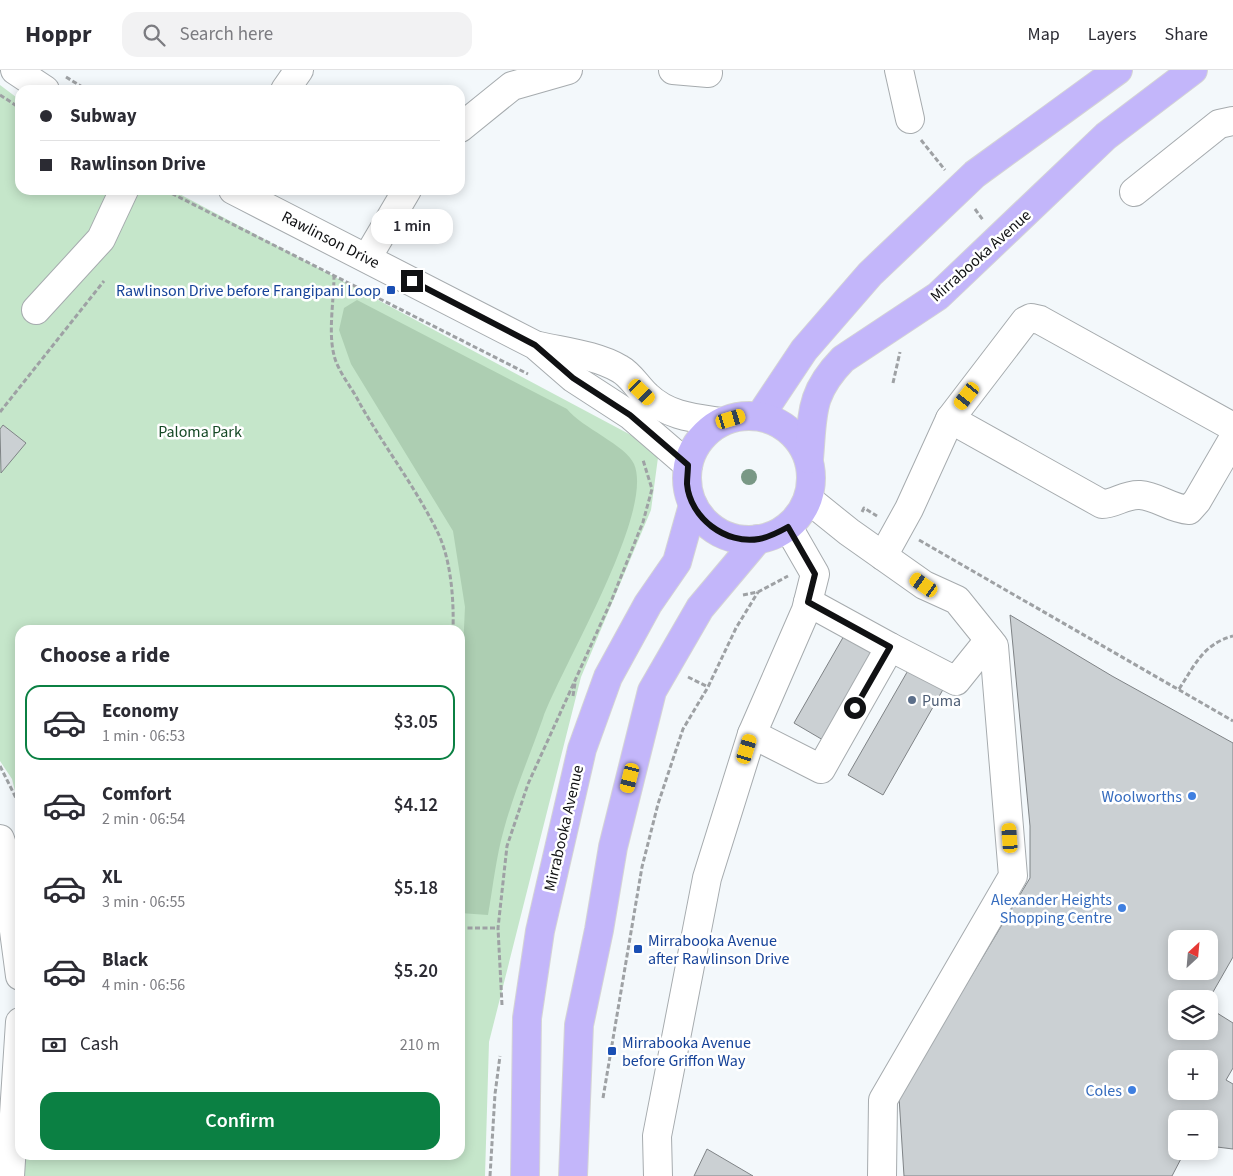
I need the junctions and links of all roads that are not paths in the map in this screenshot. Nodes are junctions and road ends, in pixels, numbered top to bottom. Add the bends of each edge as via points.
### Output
1 (15, 70) edge
2 (299, 70) edge
3 (568, 70) edge
4 (673, 70) edge
5 (899, 70) edge
6 (1118, 70) edge
7 (1193, 70) edge
8 (708, 73) dead end
9 (53, 82) edge
10 (288, 85) edge
11 (910, 119) road end
12 (1233, 121) edge
13 (465, 124) edge
14 (1134, 192) dead end
15 (122, 195) edge
16 (243, 195) edge
17 (405, 195) edge
18 (367, 258) junction
19 (36, 310) dead end
20 (535, 345) junction
21 (760, 416) junction
22 (950, 419) junction
23 (721, 422) junction
24 (1233, 427) edge
25 (1233, 439) edge
26 (809, 459) junction
27 (688, 465) junction
28 (808, 498) junction
29 (693, 504) junction
30 (788, 527) junction
31 (758, 539) junction
32 (883, 556) junction
33 (808, 602) junction
34 (989, 640) junction
35 (890, 647) junction
36 (752, 734) junction
37 (0, 839) edge
38 (15, 938) edge
39 (15, 1099) edge
40 (574, 1140) junction
41 (10, 1176) edge
42 (525, 1176) edge
43 (573, 1176) edge
44 (581, 1176) edge
45 (658, 1176) edge
46 (882, 1176) edge

1 - 9 street
2 - 10 street
3 - 13 street via 512,86
4 - 8 street
5 - 11 street
6 - 21 main road via 975,174 951,179 804,350
7 - 26 main road, Mirrabooka Avenue via 1106,136 938,296 843,359 830,372 815,398
12 - 14 street via 1219,124
15 - 19 street via 101,239
16 - 18 street, Rawlinson Drive
17 - 18 street
18 - 20 street, Rawlinson Drive
20 - 23 street, Rawlinson Drive via 612,365 630,376 655,404 666,410 677,415
20 - 27 street, Rawlinson Drive via 573,378 630,415
21 - 23 main road, Mirrabooka Avenue via 740,416
21 - 26 main road, Mirrabooka Avenue via 791,431
22 - 24 street via 1025,321 1031,318 1040,320
22 - 25 street via 1102,504 1137,495 1189,510
22 - 32 street
23 - 27 main road, Mirrabooka Avenue via 706,433
26 - 28 main road, Mirrabooka Avenue via 812,479
27 - 29 main road, Mirrabooka Avenue via 687,485
28 - 30 main road, Mirrabooka Avenue
28 - 32 street
29 - 31 main road, Mirrabooka Avenue via 704,520 720,532 738,539
29 - 42 main road, Mirrabooka Avenue via 677,562 648,604 608,677 582,748 540,931 527,1018
30 - 31 main road, Mirrabooka Avenue
30 - 33 street via 815,574
31 - 40 main road via 700,608 652,691 614,847 579,1025
32 - 34 street via 924,585 957,600
33 - 35 street
33 - 36 street
34 - 35 street via 956,681
34 - 46 street via 994,646 1013,876 883,1100
35 - 36 street via 821,769
36 - 45 street via 707,878 657,1136
37 - 38 street
39 - 41 street
40 - 43 main road
40 - 44 main road

